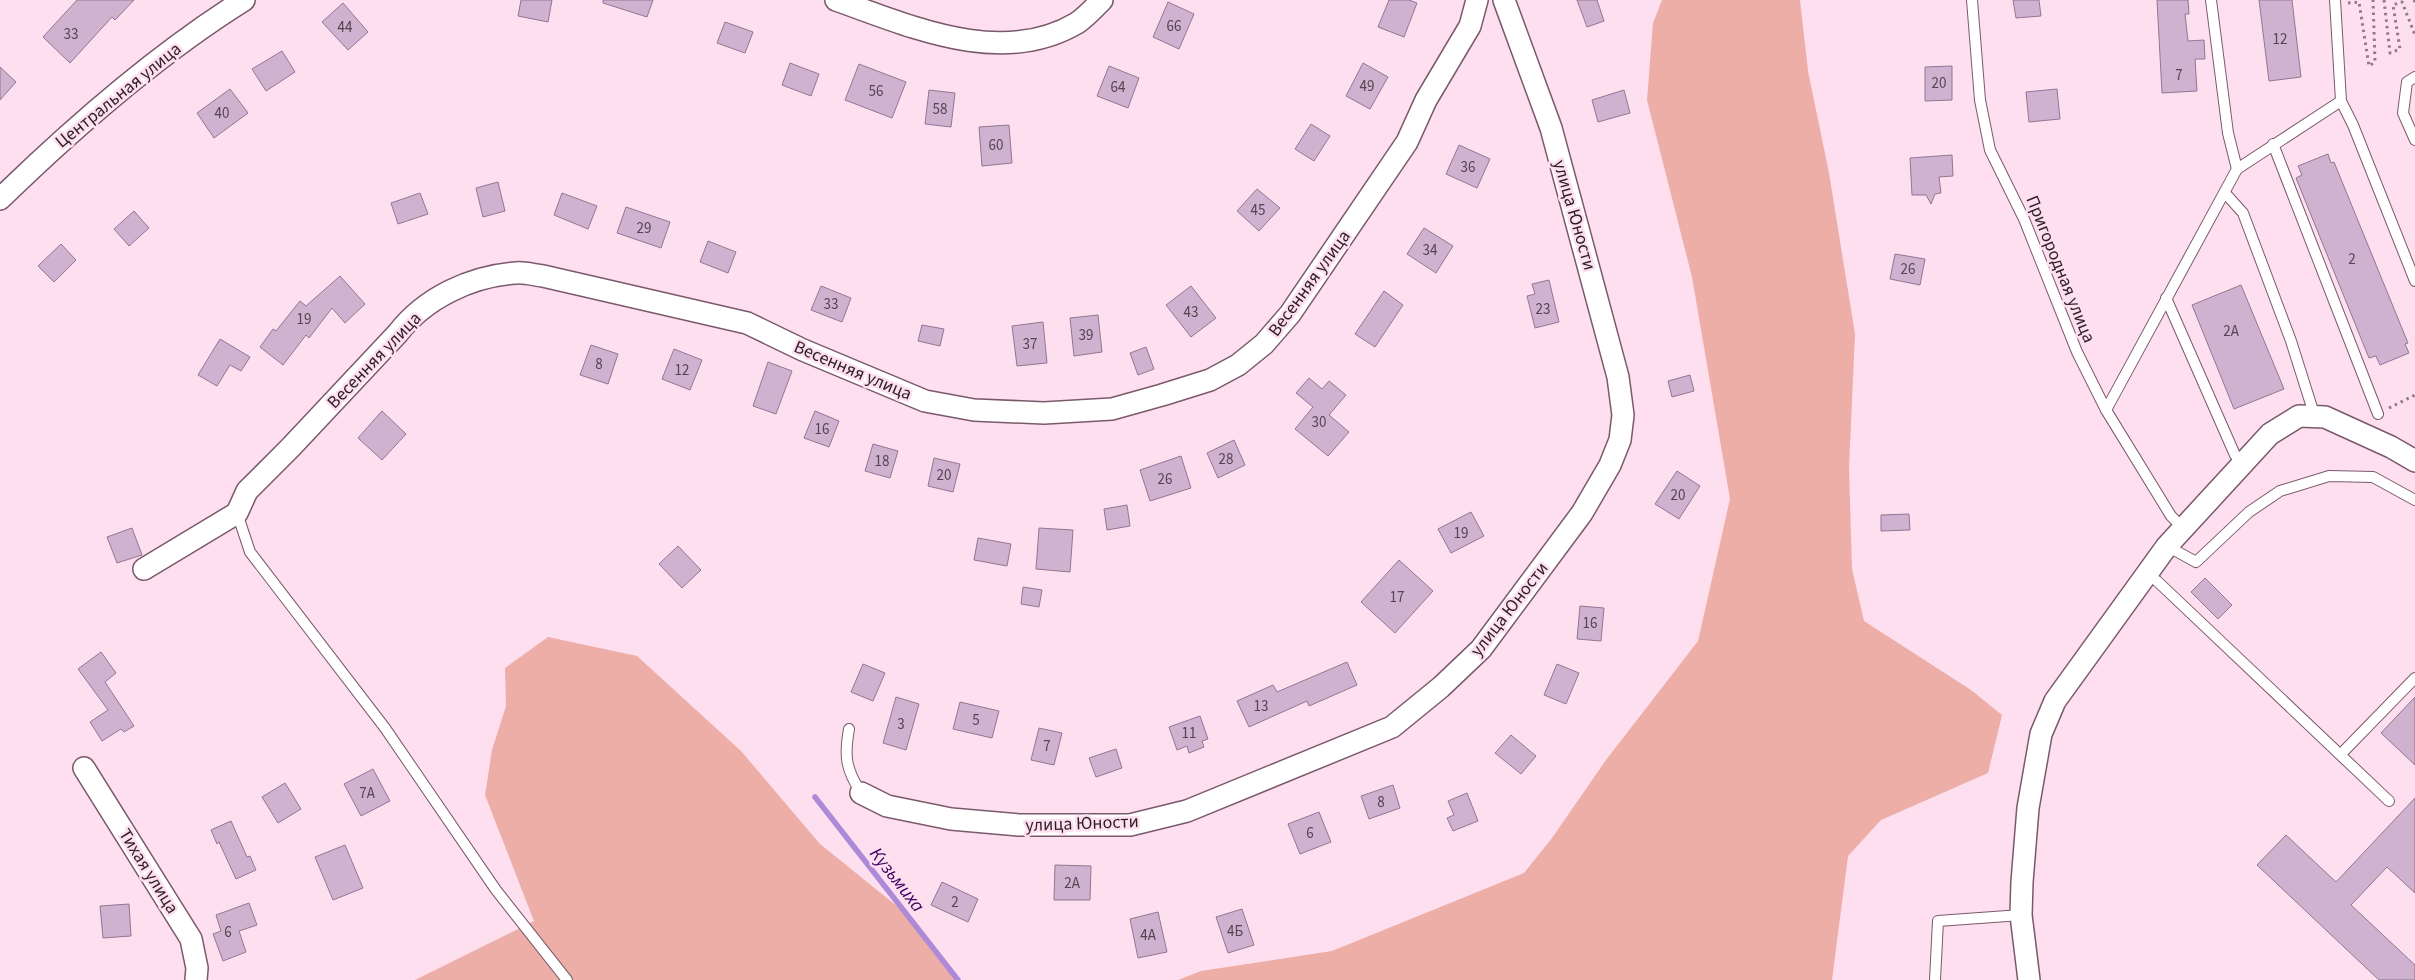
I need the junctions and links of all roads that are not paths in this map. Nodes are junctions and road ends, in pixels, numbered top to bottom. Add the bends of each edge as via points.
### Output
1 (244, 0) edge
2 (836, 0) edge
3 (1102, 0) edge
4 (1477, 0) edge
5 (1504, 0) edge
6 (1972, 0) edge
7 (2211, 0) edge
8 (2335, 2) edge
9 (2415, 77) edge
10 (2341, 101) junction
11 (2415, 140) edge
12 (2273, 144) junction
13 (2237, 168) junction
14 (2225, 193) junction
15 (0, 199) edge
16 (2415, 281) edge
17 (2166, 298) junction
18 (2106, 410) junction
19 (2378, 414) road end
20 (2315, 417) junction
21 (2415, 461) edge
22 (2243, 463) junction
23 (2415, 500) edge
24 (237, 513) junction
25 (2183, 528) junction
26 (2167, 546) junction
27 (144, 569) dead end
28 (2147, 575) junction
29 (2415, 678) edge
30 (849, 729) dead end
31 (2342, 754) junction
32 (84, 768) dead end
33 (861, 792) joint
34 (2389, 801) dead end
35 (2021, 916) junction
36 (196, 980) edge
37 (568, 980) edge
38 (1935, 980) edge
39 (2029, 980) edge

1 - 15 street, Центральная улица via 178,46 97,111
2 - 3 street via 940,36 982,42 1047,37 1078,22
4 - 24 street, Весенняя улица via 1470,26 1426,100 1407,142 1290,314 1264,344 1238,365 1210,380 1112,409 1044,413 974,410 924,401 747,323 518,272 470,281 411,317 247,491
5 - 33 street, улица Юности via 1551,128 1616,368 1623,415 1620,440 1610,465 1582,513 1481,650 1392,727 1187,811 1130,825 1019,826 951,819 887,806
6 - 18 lane, Пригородная улица via 1980,100 1990,150 2024,219 2077,352
7 - 13 lane via 2228,133
8 - 10 lane
9 - 11 lane via 2407,82 2403,113
10 - 12 lane
10 - 16 lane
12 - 13 lane
12 - 19 lane
13 - 14 lane
14 - 17 lane
14 - 20 lane via 2243,214
17 - 18 lane
17 - 22 lane via 2235,455
18 - 25 lane, Пригородная улица via 2171,516
20 - 21 street via 2325,417
20 - 22 street via 2299,416 2270,434
22 - 25 street
23 - 26 lane via 2373,477 2329,476 2280,491 2249,512 2196,562
24 - 27 street
24 - 37 lane via 250,552 385,728 496,890
25 - 26 street
26 - 28 street
28 - 31 lane
28 - 35 street via 2055,701 2041,734 2028,808
29 - 31 lane
30 - 33 lane via 846,747 849,773
31 - 34 lane
32 - 36 street, Тихая улица via 191,939
35 - 38 lane via 1938,921
35 - 39 street

